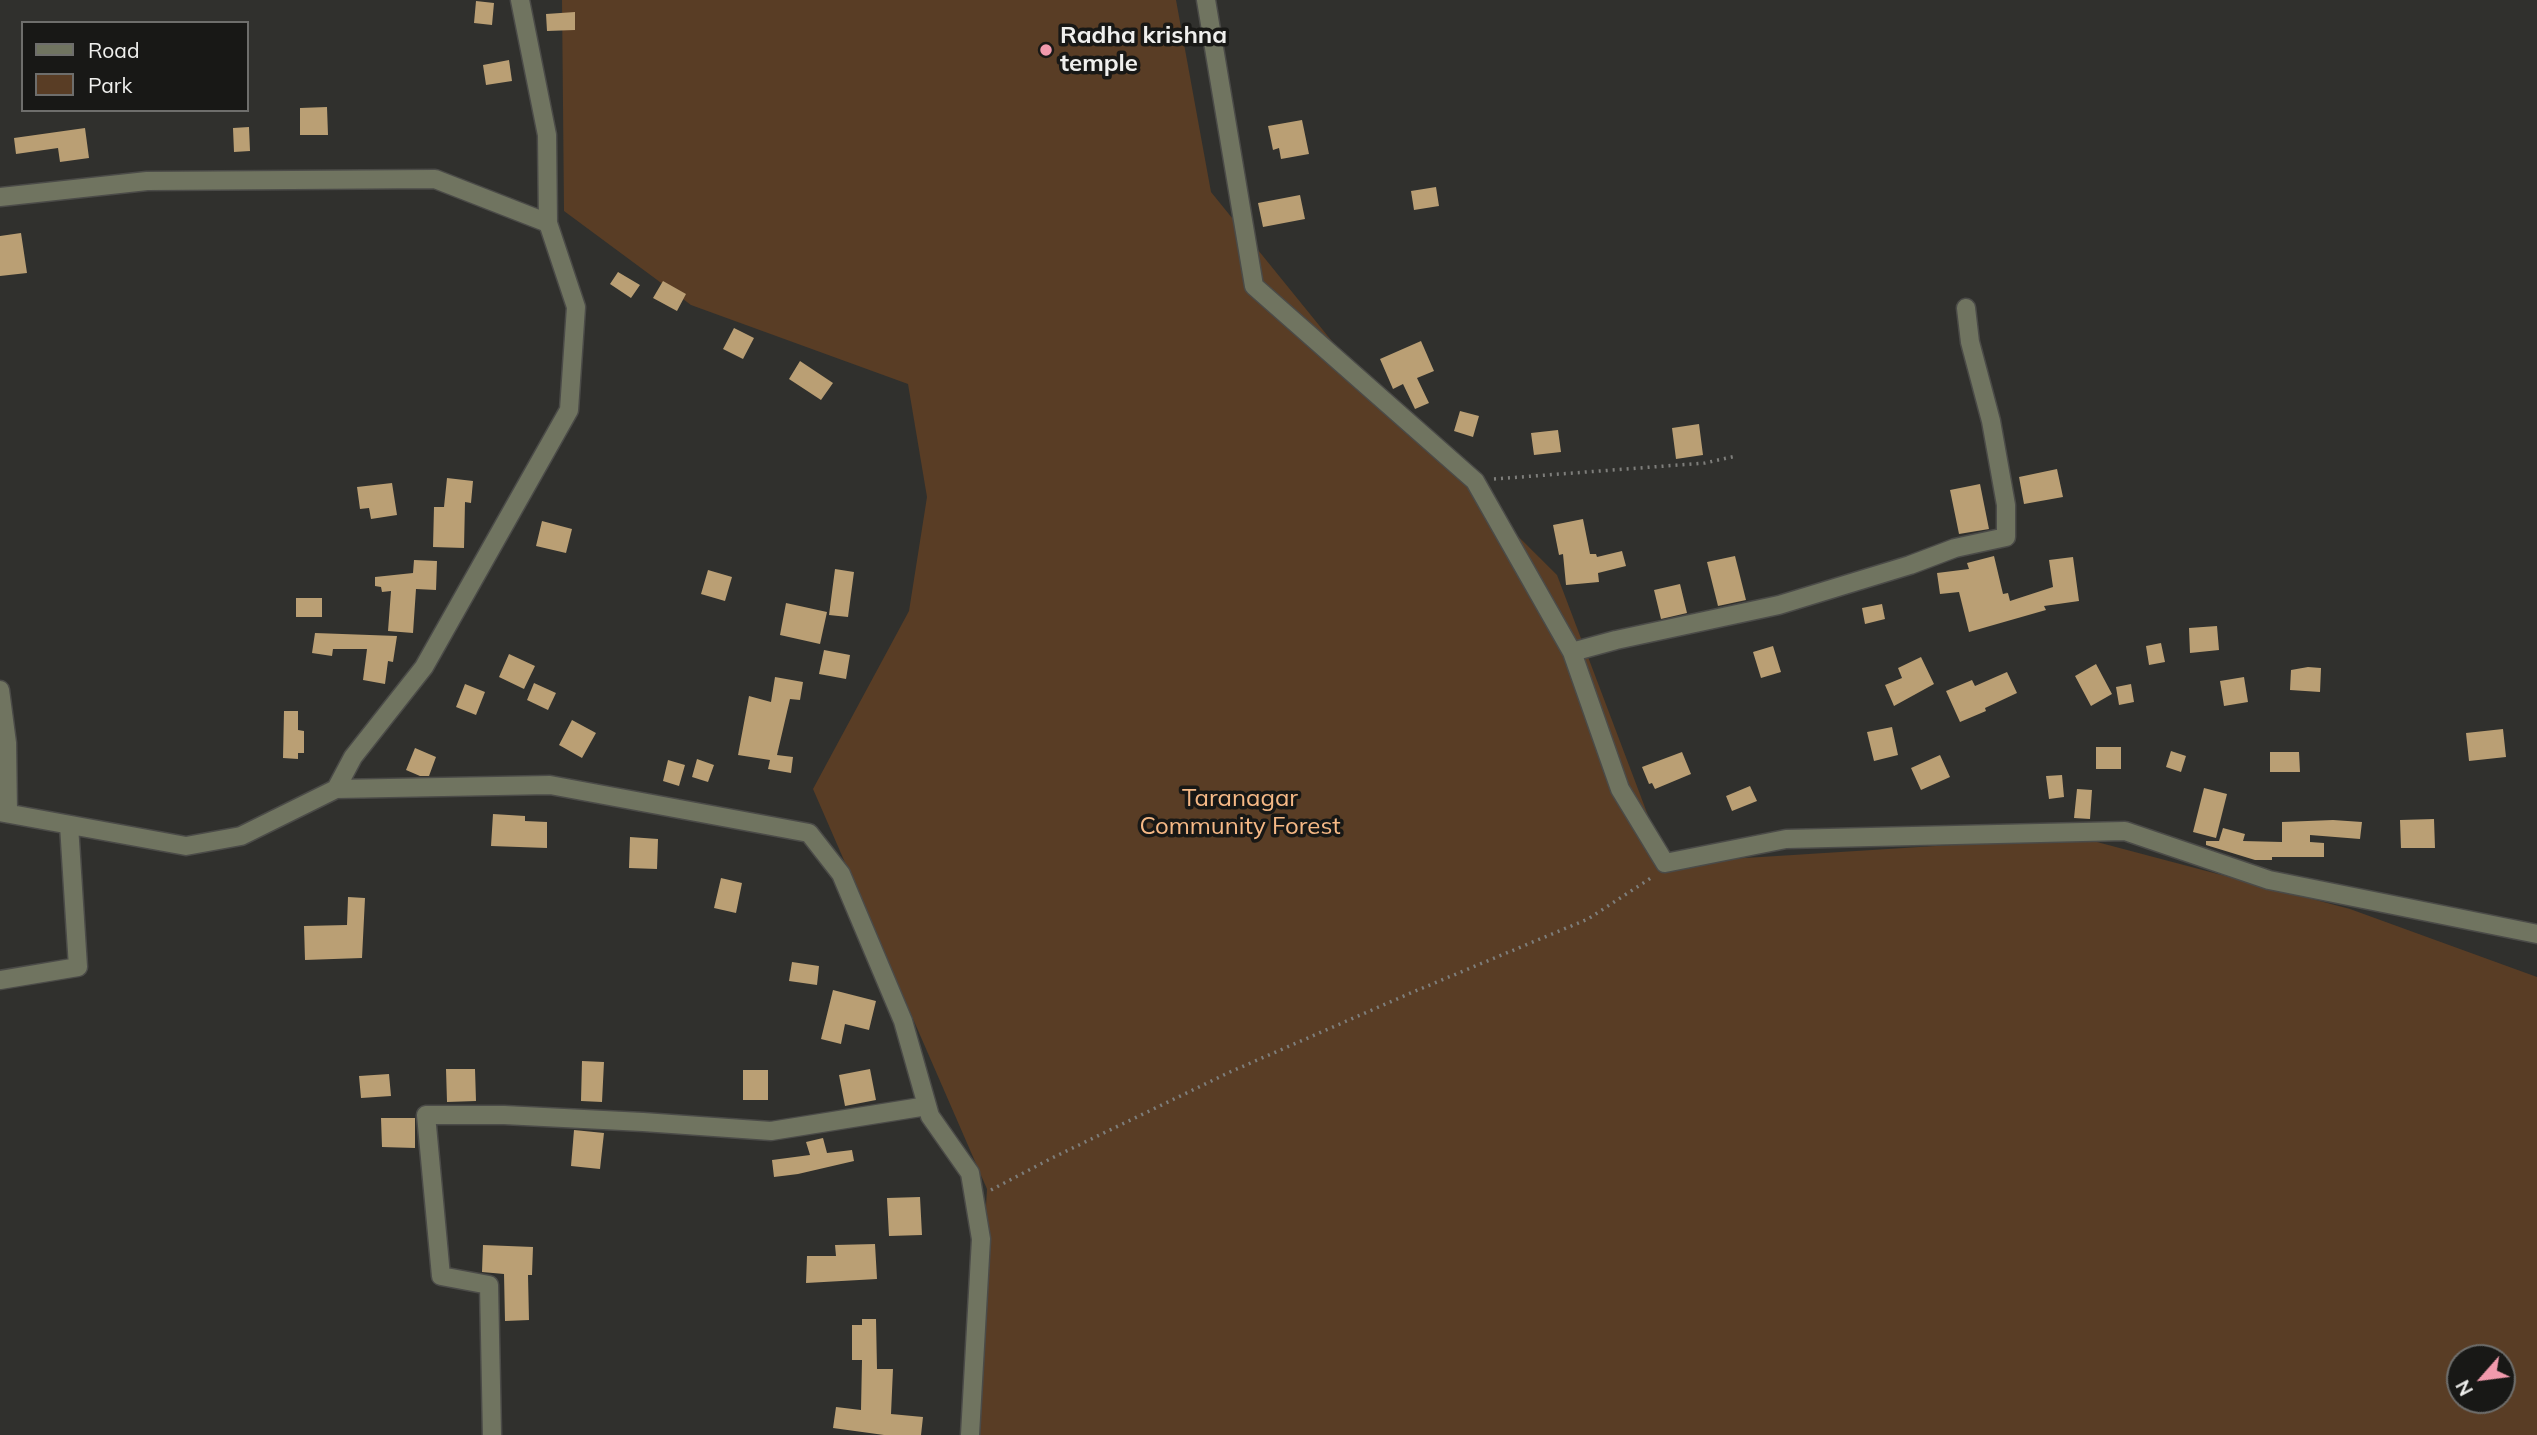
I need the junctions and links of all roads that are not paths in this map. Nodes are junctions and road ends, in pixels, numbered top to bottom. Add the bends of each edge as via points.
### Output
1 (520, 0) edge
2 (1206, 0) edge
3 (0, 197) edge
4 (548, 223) junction
5 (1966, 308) dead end
6 (1573, 652) junction
7 (0, 690) edge
8 (336, 789) junction
9 (4, 812) edge
10 (69, 825) junction
11 (2537, 934) edge
12 (0, 980) edge
13 (928, 1106) junction
14 (492, 1435) edge
15 (970, 1435) edge

1 - 4 street via 547,135
2 - 6 street via 1254,286 1475,481
3 - 4 street via 147,181 435,179
4 - 8 street via 576,307 569,410 424,667 353,757
5 - 6 street via 2006,505 2006,537 1955,548 1779,605
6 - 11 street via 1620,789 1665,863 1787,839 2125,831 2269,880
7 - 9 street via 7,743
8 - 10 street via 241,836 186,846
8 - 13 street via 550,785 809,833 841,874 903,1021
9 - 10 street
10 - 12 street via 78,967
13 - 14 street via 771,1131 504,1115 426,1115 441,1276 489,1285
13 - 15 street via 930,1116 970,1173 981,1239

